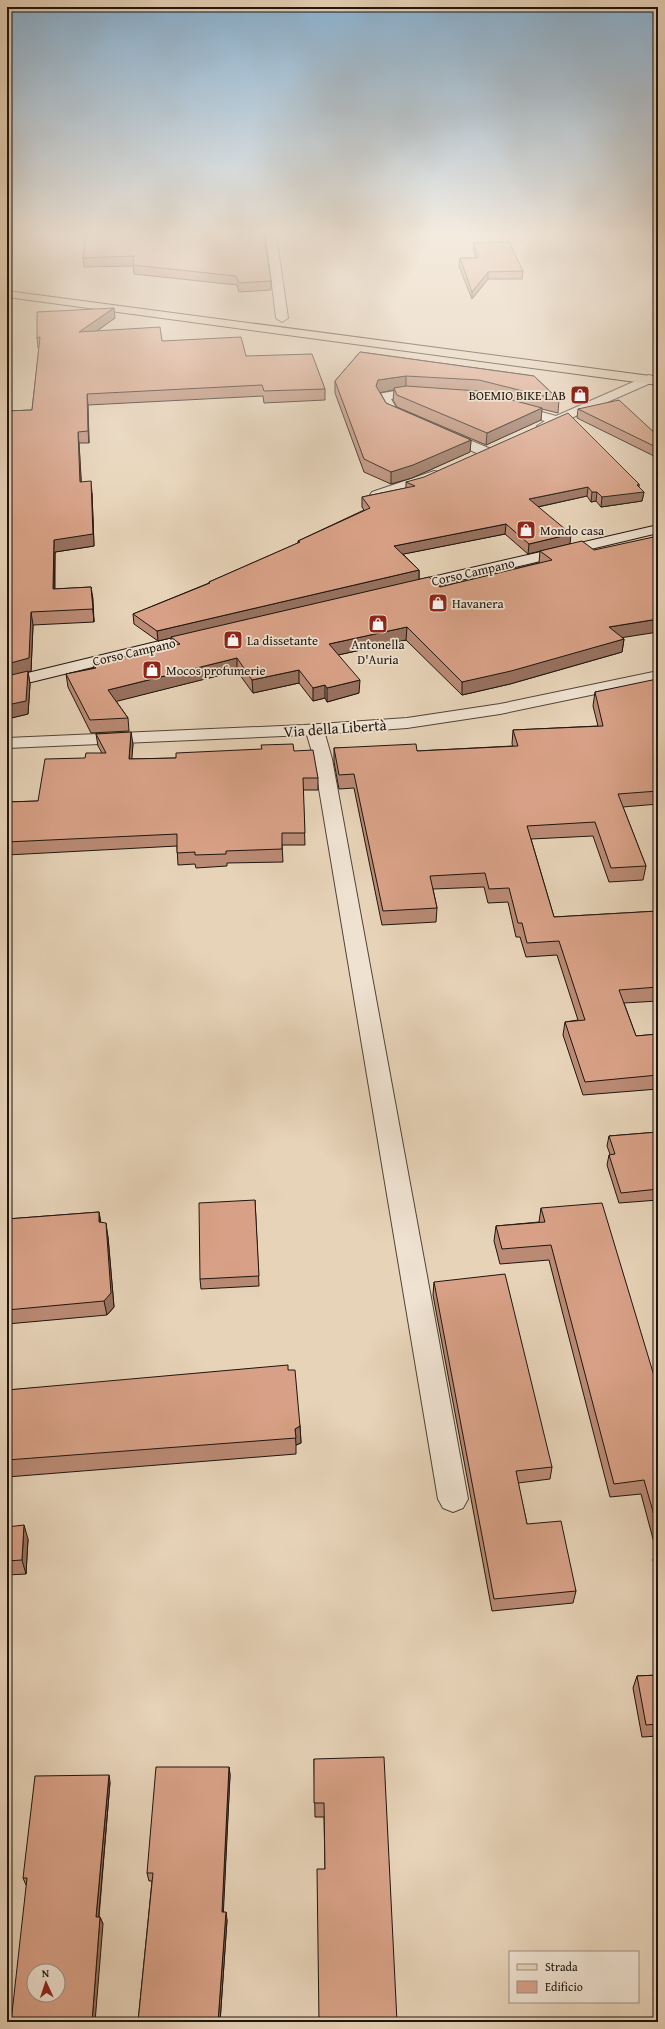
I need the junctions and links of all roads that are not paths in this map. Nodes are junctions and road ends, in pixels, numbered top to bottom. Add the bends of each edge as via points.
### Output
1 (275, 330) edge
2 (654, 380) edge
3 (435, 395) edge
4 (500, 404) edge
5 (558, 420) junction
6 (529, 433) edge
7 (501, 445) edge
8 (486, 452) junction
9 (466, 461) edge
10 (446, 470) edge
11 (377, 495) edge
12 (658, 529) edge
13 (394, 591) edge
14 (215, 633) edge
15 (658, 676) edge
16 (7, 683) edge
17 (315, 730) junction
18 (7, 743) edge
19 (453, 1499) dead end

1 - 2 main road
2 - 5 street
3 - 8 street via 406,393 383,397 391,411
4 - 5 street
5 - 6 street
7 - 8 street
8 - 9 street
10 - 11 street
12 - 13 street, Corso Campano
14 - 16 street, Corso Campano
15 - 17 street, Via della Libertà via 458,716
17 - 18 street, Via della Libertà
17 - 19 street via 323,759

